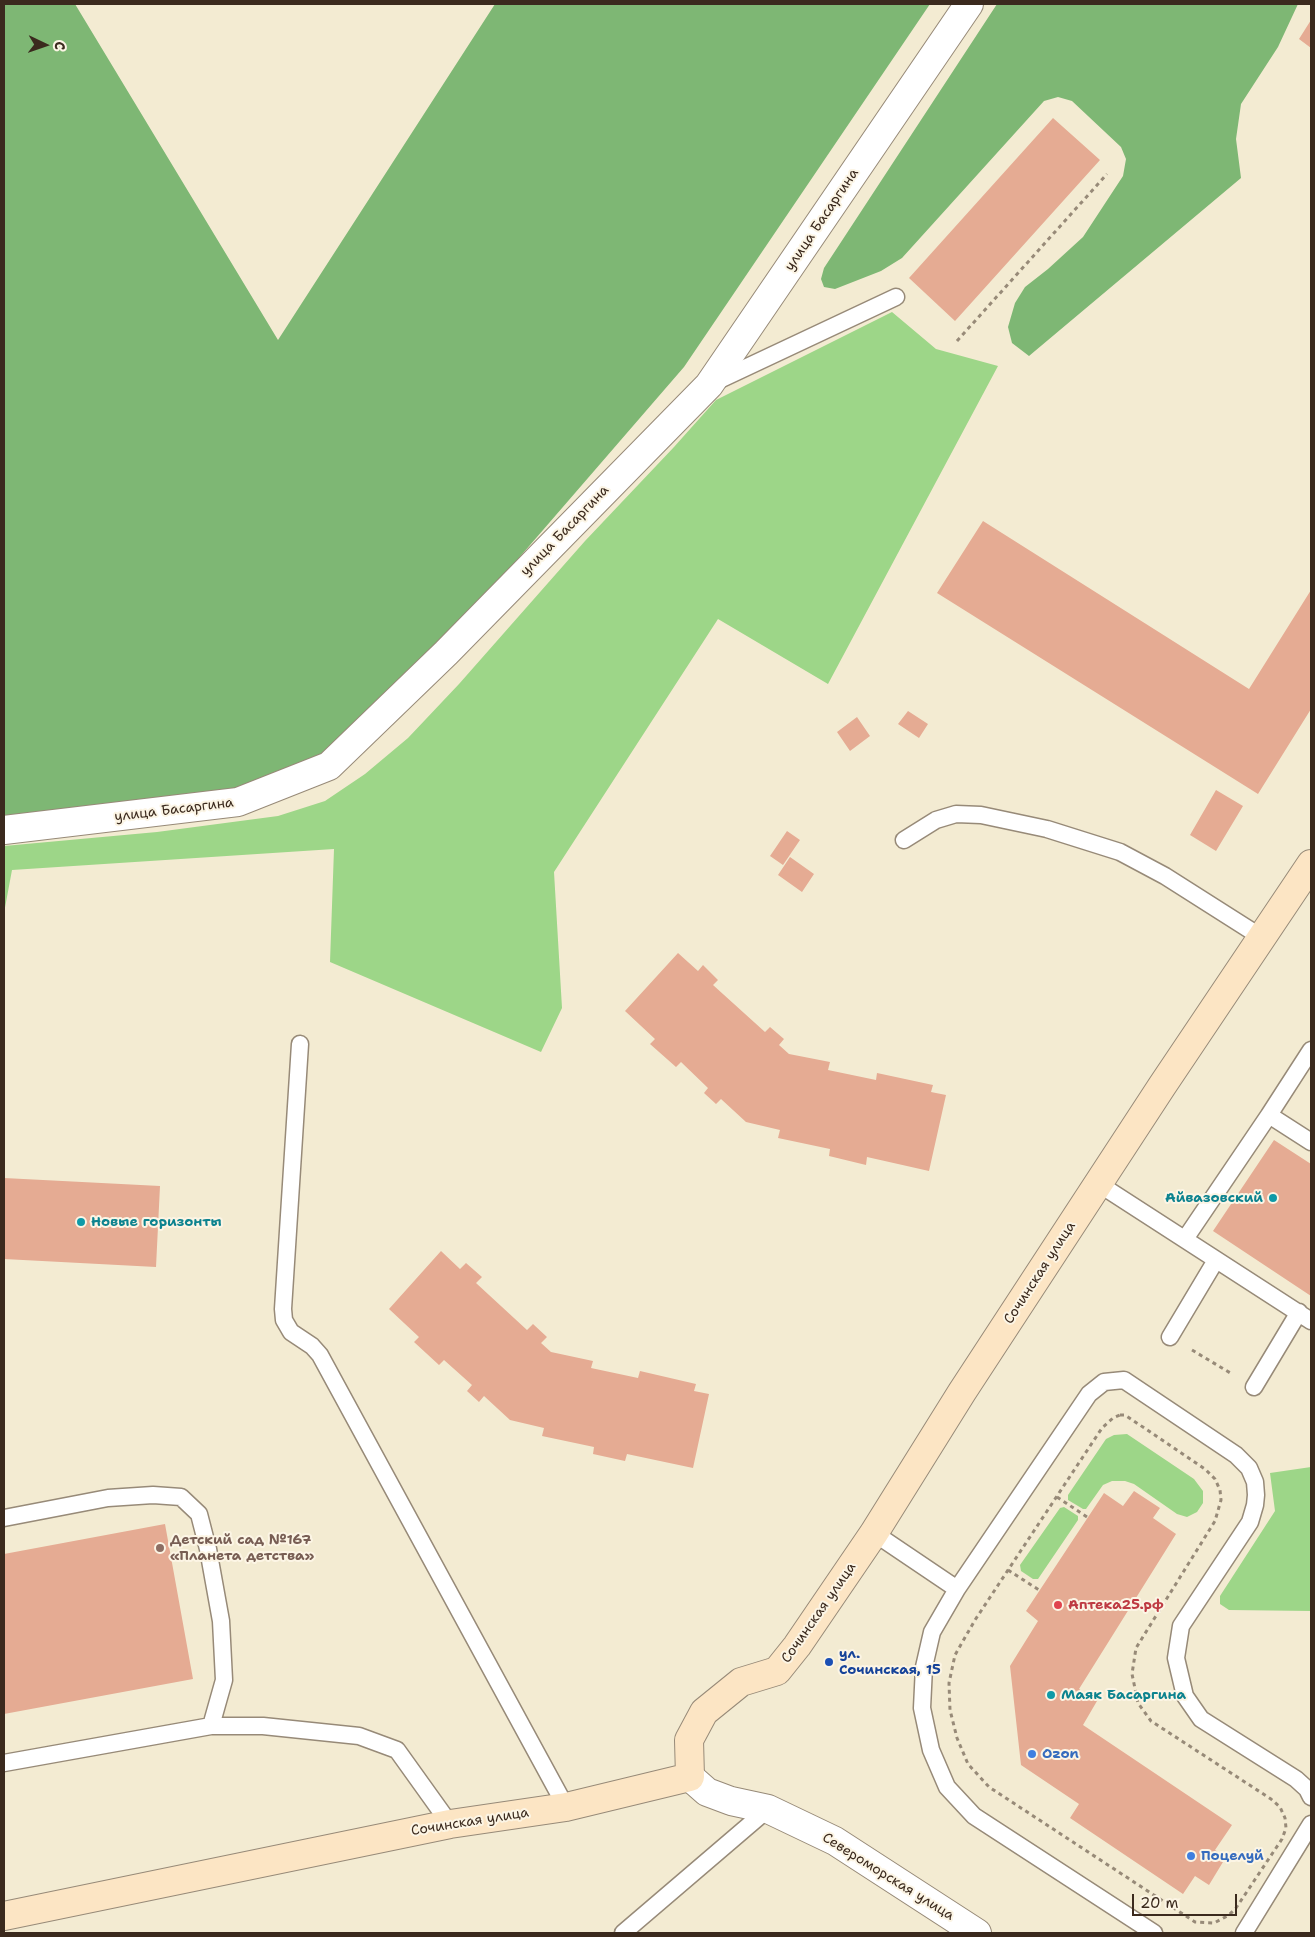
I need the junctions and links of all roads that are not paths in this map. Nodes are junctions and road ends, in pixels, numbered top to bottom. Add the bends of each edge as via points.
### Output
1 (969, 4) edge
2 (896, 297) dead end
3 (709, 385) junction
4 (4, 830) edge
5 (904, 840) dead end
6 (1307, 879) edge
7 (1262, 938) junction
8 (300, 1044) dead end
9 (1311, 1050) edge
10 (1268, 1115) junction
11 (1311, 1142) edge
12 (1099, 1184) junction
13 (1185, 1239) junction
14 (1216, 1260) junction
15 (1305, 1317) edge
16 (1170, 1337) road end
17 (1254, 1387) road end
18 (4, 1518) edge
19 (874, 1533) junction
20 (957, 1589) junction
21 (211, 1726) junction
22 (4, 1764) edge
23 (690, 1776) junction
24 (1311, 1797) edge
25 (566, 1807) junction
26 (768, 1809) junction
27 (450, 1824) junction
28 (1311, 1824) edge
29 (4, 1916) edge
30 (623, 1933) edge
31 (977, 1933) edge
32 (1154, 1933) edge
33 (1244, 1933) edge

1 - 3 street, улица Басаргина
2 - 3 lane
3 - 4 street, улица Басаргина via 446,653 329,766 238,802
5 - 7 lane via 936,820 956,814 981,815 1047,829 1120,852 1165,876
6 - 7 street, Сочинская улица
7 - 12 street, Сочинская улица
8 - 25 lane via 284,1320 294,1335 310,1344 320,1355
9 - 10 lane
10 - 11 lane
10 - 13 lane
12 - 13 lane
12 - 19 street, Сочинская улица
13 - 14 lane
14 - 15 lane
14 - 16 lane
15 - 17 lane
18 - 21 lane via 108,1498 153,1495 181,1497 199,1514 221,1621 224,1680
19 - 20 lane
19 - 23 street, Сочинская улица via 777,1671 741,1682 704,1712 689,1740
20 - 24 lane via 1089,1394 1104,1382 1124,1380 1236,1455 1249,1468 1256,1494 1250,1522 1182,1626 1176,1658 1185,1696 1201,1719 1296,1779 1308,1789
20 - 32 lane via 932,1632 924,1668 922,1708 930,1750 947,1788 974,1816
21 - 22 lane
21 - 27 lane via 263,1726 359,1736 396,1750
23 - 25 street, Сочинская улица
23 - 26 street, Североморская улица via 707,1792
25 - 27 street, Сочинская улица
26 - 30 lane
26 - 31 street, Североморская улица via 835,1841
27 - 29 street, Сочинская улица
28 - 33 lane

